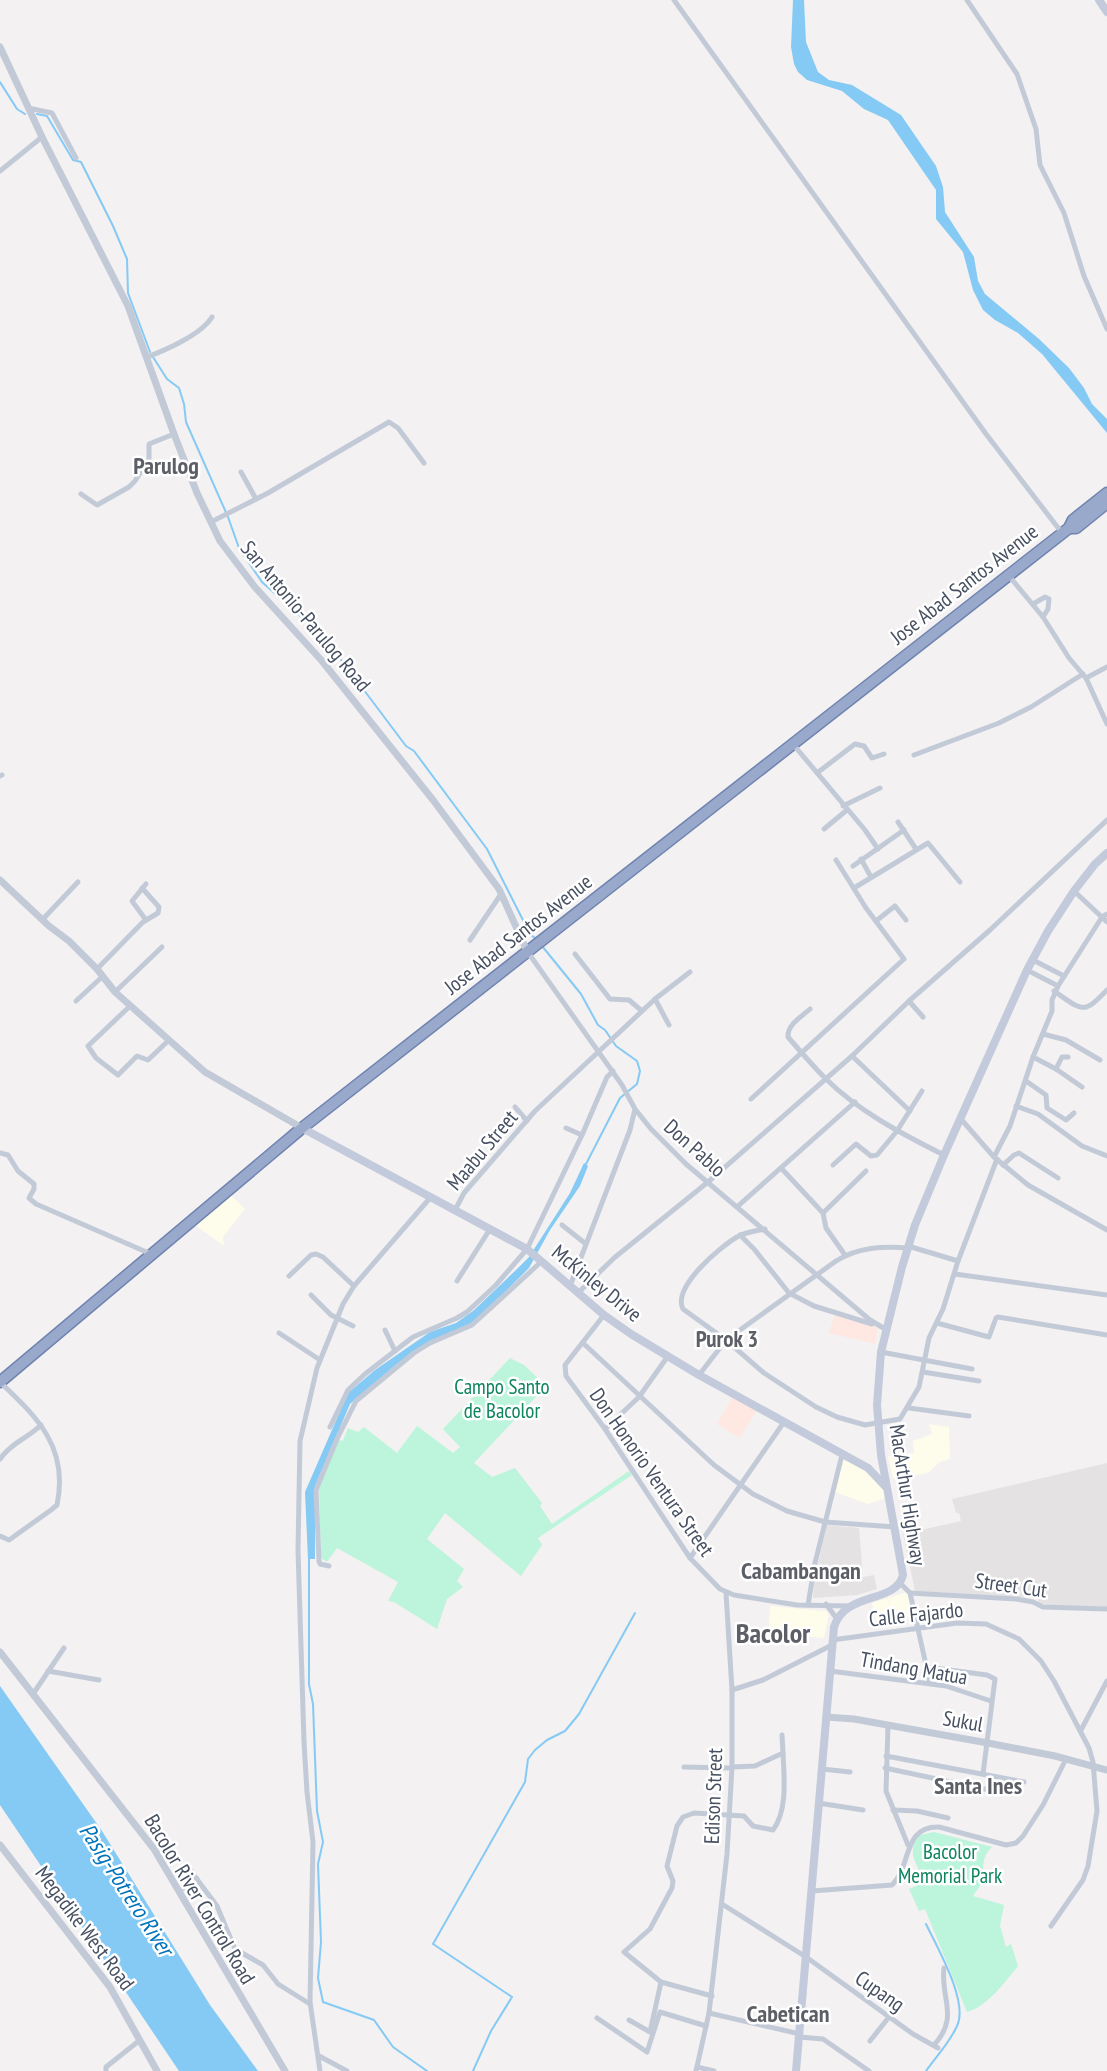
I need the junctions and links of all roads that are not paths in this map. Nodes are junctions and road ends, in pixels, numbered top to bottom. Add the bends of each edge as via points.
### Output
1 (674, 0) edge
2 (967, 0) edge
3 (1099, 0) edge
4 (1107, 12) edge
5 (0, 47) edge
6 (28, 108) junction
7 (42, 137) junction
8 (76, 158) dead end
9 (0, 171) edge
10 (212, 317) dead end
11 (1107, 329) edge
12 (150, 356) junction
13 (174, 435) junction
14 (424, 463) dead end
15 (241, 472) dead end
16 (1107, 493) edge
17 (81, 494) dead end
18 (257, 499) junction
19 (1107, 503) edge
20 (211, 522) junction
21 (1066, 530) junction
22 (1008, 574) junction
23 (1033, 604) junction
24 (1043, 617) junction
25 (1107, 667) edge
26 (1084, 676) junction
27 (1107, 724) edge
28 (792, 743) junction
29 (884, 754) dead end
30 (914, 755) dead end
31 (817, 774) junction
32 (880, 788) dead end
33 (845, 808) junction
34 (1107, 820) edge
35 (898, 822) dead end
36 (824, 829) dead end
37 (904, 830) junction
38 (878, 849) junction
39 (916, 849) junction
40 (1107, 853) edge
41 (861, 859) junction
42 (836, 860) dead end
43 (853, 866) dead end
44 (871, 877) junction
45 (0, 880) edge
46 (78, 882) dead end
47 (960, 882) dead end
48 (854, 888) junction
49 (1074, 891) junction
50 (501, 894) junction
51 (1105, 918) edge
52 (42, 920) junction
53 (146, 920) junction
54 (906, 920) dead end
55 (876, 921) junction
56 (470, 940) dead end
57 (162, 947) dead end
58 (533, 947) junction
59 (575, 954) dead end
60 (1033, 960) junction
61 (1027, 970) junction
62 (690, 972) dead end
63 (100, 973) junction
64 (1064, 976) junction
65 (1056, 989) junction
66 (1107, 990) edge
67 (115, 992) junction
68 (655, 999) junction
69 (76, 1000) dead end
70 (909, 1001) junction
71 (130, 1006) junction
72 (810, 1009) dead end
73 (642, 1011) junction
74 (923, 1017) dead end
75 (669, 1025) dead end
76 (1043, 1034) junction
77 (169, 1040) junction
78 (598, 1052) junction
79 (803, 1053) junction
80 (852, 1056) junction
81 (1033, 1056) junction
82 (1068, 1056) dead end
83 (1100, 1060) dead end
84 (1056, 1069) junction
85 (612, 1071) junction
86 (826, 1079) junction
87 (1026, 1082) junction
88 (1082, 1087) dead end
89 (922, 1091) dead end
90 (751, 1098) dead end
91 (855, 1102) junction
92 (1016, 1106) junction
93 (516, 1107) dead end
94 (635, 1109) junction
95 (910, 1111) junction
96 (1074, 1113) dead end
97 (960, 1118) junction
98 (527, 1121) junction
99 (302, 1128) junction
100 (566, 1128) dead end
101 (898, 1131) junction
102 (582, 1135) junction
103 (0, 1153) edge
104 (944, 1155) junction
105 (1107, 1156) edge
106 (996, 1158) junction
107 (1003, 1165) junction
108 (833, 1166) dead end
109 (782, 1169) junction
110 (866, 1171) dead end
111 (1058, 1178) dead end
112 (708, 1182) junction
113 (430, 1198) junction
114 (738, 1206) junction
115 (455, 1210) junction
116 (823, 1213) junction
117 (562, 1226) dead end
118 (490, 1229) junction
119 (765, 1229) junction
120 (1107, 1230) edge
121 (740, 1235) junction
122 (586, 1244) junction
123 (908, 1247) junction
124 (528, 1250) junction
125 (151, 1254) junction
126 (845, 1255) junction
127 (539, 1259) junction
128 (958, 1261) junction
129 (816, 1274) junction
130 (955, 1274) junction
131 (289, 1276) dead end
132 (457, 1280) dead end
133 (354, 1286) junction
134 (570, 1286) junction
135 (578, 1293) junction
136 (789, 1293) junction
137 (311, 1295) dead end
138 (1107, 1296) edge
139 (604, 1315) junction
140 (337, 1319) junction
141 (937, 1323) junction
142 (353, 1326) dead end
143 (881, 1327) junction
144 (385, 1330) dead end
145 (279, 1333) dead end
146 (1107, 1335) edge
147 (726, 1340) junction
148 (583, 1343) junction
149 (395, 1351) junction
150 (881, 1352) junction
151 (668, 1356) junction
152 (320, 1360) junction
153 (923, 1360) junction
154 (972, 1369) dead end
155 (923, 1372) junction
156 (699, 1375) junction
157 (979, 1381) dead end
158 (0, 1382) edge
159 (639, 1397) junction
160 (909, 1408) junction
161 (969, 1416) dead end
162 (784, 1422) junction
163 (878, 1424) junction
164 (41, 1425) junction
165 (330, 1427) dead end
166 (605, 1429) junction
167 (842, 1455) junction
168 (881, 1455) junction
169 (0, 1459) edge
170 (868, 1468) junction
171 (740, 1485) junction
172 (888, 1490) junction
173 (824, 1521) junction
174 (895, 1527) junction
175 (0, 1536) edge
176 (690, 1558) junction
177 (329, 1566) dead end
178 (900, 1583) junction
179 (726, 1593) junction
180 (910, 1593) junction
181 (826, 1604) junction
182 (808, 1605) junction
183 (850, 1606) junction
184 (1107, 1609) edge
185 (837, 1619) junction
186 (919, 1628) junction
187 (832, 1643) junction
188 (64, 1647) dead end
189 (0, 1651) edge
190 (927, 1667) junction
191 (48, 1671) junction
192 (830, 1671) junction
193 (99, 1680) dead end
194 (1107, 1681) edge
195 (930, 1683) junction
196 (732, 1689) junction
197 (33, 1694) junction
198 (992, 1702) junction
199 (826, 1717) junction
200 (888, 1725) junction
201 (1081, 1730) junction
202 (782, 1735) dead end
203 (988, 1743) junction
204 (783, 1753) junction
205 (886, 1756) junction
206 (1066, 1759) junction
207 (1093, 1766) junction
208 (684, 1767) dead end
209 (732, 1767) junction
210 (885, 1768) junction
211 (822, 1769) junction
212 (1107, 1770) edge
213 (850, 1772) dead end
214 (983, 1774) junction
215 (1024, 1782) dead end
216 (989, 1790) dead end
217 (818, 1803) junction
218 (863, 1810) dead end
219 (893, 1810) junction
220 (729, 1816) junction
221 (948, 1818) dead end
222 (0, 1845) edge
223 (908, 1845) junction
224 (190, 1870) dead end
225 (197, 1880) junction
226 (178, 1891) junction
227 (812, 1891) junction
228 (722, 1904) junction
229 (1051, 1926) dead end
230 (806, 1957) junction
231 (944, 1968) dead end
232 (661, 1982) junction
233 (712, 1996) junction
234 (312, 2007) junction
235 (709, 2013) junction
236 (889, 2017) junction
237 (597, 2018) dead end
238 (629, 2020) dead end
239 (706, 2026) junction
240 (799, 2036) junction
241 (140, 2040) junction
242 (870, 2040) dead end
243 (319, 2056) junction
244 (697, 2069) edge
245 (106, 2071) edge
246 (157, 2071) edge
247 (285, 2071) edge
248 (320, 2071) edge
249 (347, 2071) edge
250 (714, 2071) edge
251 (796, 2071) edge
252 (869, 2071) edge

1 - 21 street via 986,434
2 - 11 street via 1017,74 1036,129 1040,165 1064,213
3 - 4 main road
5 - 6 street, San Antonio-Parulog Road
6 - 7 street, San Antonio-Parulog Road
6 - 8 street via 52,113
7 - 9 street
7 - 12 street, San Antonio-Parulog Road
10 - 12 street via 178,345
12 - 13 street, San Antonio-Parulog Road
13 - 17 street via 149,443 149,459 129,487 97,505
13 - 20 street, San Antonio-Parulog Road
14 - 18 street via 389,422
15 - 18 street
16 - 21 highway, Jose Abad Santos Avenue
18 - 20 street
19 - 21 highway, Jose Abad Santos Avenue via 1076,528
20 - 50 street, San Antonio-Parulog Road via 254,586 322,661
21 - 22 highway, Jose Abad Santos Avenue
22 - 23 street
22 - 28 highway, Jose Abad Santos Avenue
23 - 24 street
23 - 24 street via 1049,599
24 - 26 street
25 - 26 street
26 - 27 street
26 - 30 street via 999,723
28 - 31 street
28 - 58 highway, Jose Abad Santos Avenue
29 - 31 street via 872,758 864,746 855,744
31 - 33 street
32 - 33 street
33 - 36 street
33 - 38 street
34 - 70 street
35 - 37 street
37 - 38 street
37 - 39 street
38 - 41 street
39 - 44 street
39 - 47 street via 930,844
40 - 49 main road, MacArthur Highway
41 - 43 street
41 - 44 street
42 - 48 street
44 - 48 street
45 - 52 street
46 - 52 street
48 - 55 street
49 - 51 street
49 - 60 main road, MacArthur Highway
50 - 56 street
50 - 58 street, San Antonio-Parulog Road
51 - 64 street
52 - 63 street
53 - 53 street via 159,908 144,886 132,901
53 - 63 street
54 - 55 street via 895,906
55 - 79 street via 904,959
57 - 67 street
58 - 78 street, Don Pablo
58 - 99 highway, Jose Abad Santos Avenue
59 - 73 street via 610,999 629,1000
60 - 61 main road, MacArthur Highway
60 - 64 street
61 - 65 street
61 - 97 main road, MacArthur Highway
62 - 68 street, Maabu Street
63 - 67 street
63 - 69 street
64 - 65 street
65 - 66 street via 1075,1005 1087,1008
65 - 76 street
67 - 71 street
68 - 73 street, Maabu Street
68 - 75 street
70 - 74 street
70 - 80 street
71 - 77 street
71 - 77 street via 88,1046 96,1058 118,1075 138,1056 148,1060
72 - 79 street via 788,1031
73 - 78 street, Maabu Street
76 - 81 street
76 - 83 street via 1066,1040
77 - 99 street via 226,1086
78 - 85 street, Don Pablo
78 - 98 street, Maabu Street
79 - 86 street
79 - 90 street
80 - 86 street
80 - 95 street
81 - 84 street
81 - 87 street
82 - 84 street via 1062,1057
84 - 88 street
85 - 94 street, Don Pablo
85 - 102 street
86 - 91 street
86 - 112 street
87 - 92 street
87 - 96 street via 1046,1094 1046,1108 1066,1120
89 - 95 street
91 - 101 street
91 - 109 street
92 - 105 street via 1038,1114 1082,1146
92 - 106 street
93 - 98 street
94 - 112 street, Don Pablo via 669,1149
94 - 122 street
95 - 101 street
97 - 104 main road, MacArthur Highway
97 - 106 street
98 - 115 street, Maabu Street via 464,1193
99 - 113 main road, McKinley Drive
99 - 125 highway, Jose Abad Santos Avenue
100 - 102 street
101 - 104 street
101 - 108 street via 874,1156 856,1144
102 - 124 street
103 - 125 street via 8,1155 34,1184 29,1198 36,1203
104 - 123 main road, MacArthur Highway
106 - 107 street
106 - 128 street
107 - 111 street via 1019,1153
107 - 120 street via 1028,1185
109 - 114 street
109 - 116 street
110 - 116 street
112 - 114 street, Don Pablo
112 - 135 street
113 - 115 main road, McKinley Drive
113 - 133 street
114 - 119 street, Don Pablo
115 - 118 main road, McKinley Drive
116 - 126 street via 826,1228
117 - 122 street
118 - 124 main road, McKinley Drive
118 - 132 street
119 - 121 street
119 - 129 street, Don Pablo
121 - 136 street
121 - 147 street via 697,1270 680,1303
122 - 134 street
123 - 126 street
123 - 128 street
123 - 143 main road, MacArthur Highway
124 - 127 main road, McKinley Drive
124 - 149 street via 467,1311
125 - 158 highway, Jose Abad Santos Avenue
126 - 129 street
127 - 134 main road, McKinley Drive
127 - 177 street via 472,1325 414,1353 356,1401 316,1490 320,1563
128 - 130 street
129 - 136 street
129 - 143 street, Don Pablo
130 - 138 street
130 - 141 street
131 - 133 street via 316,1254
133 - 140 street
134 - 135 main road, McKinley Drive
135 - 139 main road, McKinley Drive
136 - 143 street via 814,1306
136 - 147 street
137 - 140 street
139 - 148 street, Don Honorio Ventura Street
139 - 151 main road, McKinley Drive
140 - 142 street
140 - 152 street
141 - 146 street via 989,1337 998,1317
141 - 153 street
143 - 150 main road, MacArthur Highway
144 - 149 street
145 - 152 street
147 - 156 street
147 - 163 street via 764,1373 816,1407 851,1422
148 - 159 street
148 - 166 street, Don Honorio Ventura Street via 565,1365 566,1376
149 - 165 street via 348,1390
150 - 153 street
150 - 163 main road, MacArthur Highway
151 - 156 main road, McKinley Drive
151 - 159 street
152 - 234 street via 305,1410 298,1471 304,1764 313,1842
153 - 154 street
153 - 155 street
155 - 157 street
155 - 160 street
156 - 162 main road, McKinley Drive
158 - 164 street
159 - 166 street
159 - 171 street
160 - 161 street
160 - 163 street via 901,1419
162 - 167 main road, McKinley Drive
162 - 171 street
163 - 168 main road, MacArthur Highway
164 - 169 street
164 - 175 street via 60,1467 57,1505 9,1540
166 - 176 street, Don Honorio Ventura Street
167 - 170 main road, McKinley Drive
167 - 173 street
168 - 170 main road
168 - 172 main road, MacArthur Highway
170 - 172 main road, McKinley Drive
171 - 173 street via 775,1506
171 - 176 street
172 - 174 main road, MacArthur Highway
173 - 174 street
173 - 182 street
174 - 178 main road, MacArthur Highway via 903,1569
176 - 179 street, Don Honorio Ventura Street
178 - 180 street
178 - 183 main road, MacArthur Highway
179 - 182 street
179 - 196 street, Edison Street
180 - 184 street, Street Cut
180 - 186 street
181 - 182 street
181 - 183 street
181 - 185 street
183 - 185 main road, MacArthur Highway
185 - 187 main road
186 - 187 street, Calle Fajardo
186 - 190 street
186 - 201 street, Calle Fajardo via 986,1625 1019,1639 1047,1670
187 - 192 main road
187 - 196 street via 763,1680
188 - 191 street
189 - 197 street, Bacolor River Control Road
190 - 195 street
190 - 198 street via 992,1676 996,1682
191 - 193 street
191 - 197 street
192 - 195 street, Tindang Matua
192 - 199 main road
194 - 201 street
195 - 198 street, Tindang Matua
196 - 209 street, Edison Street
197 - 226 street, Bacolor River Control Road via 141,1831
198 - 203 street
199 - 200 street, Sukul
199 - 211 main road
200 - 203 street, Sukul
200 - 205 street
201 - 207 street, Calle Fajardo
202 - 204 street
203 - 206 street, Sukul
203 - 214 street
204 - 209 street via 755,1766
204 - 220 street via 783,1799 774,1830 753,1826 746,1817
205 - 210 street
205 - 214 street
206 - 207 street, Sukul
206 - 223 street via 1043,1805 1016,1843 999,1844 933,1827 920,1832
207 - 212 street, Sukul
207 - 229 street, Calle Fajardo via 1097,1811 1088,1866
208 - 209 street
209 - 220 street, Edison Street
210 - 216 street
210 - 219 street
211 - 213 street
211 - 217 main road
214 - 215 street
217 - 218 street
217 - 227 main road
219 - 221 street
219 - 223 street
220 - 228 street, Edison Street
220 - 232 street via 691,1813 680,1821 667,1866 672,1888 650,1929 624,1952
222 - 241 street, Megadike West Road via 110,1987
223 - 227 street via 899,1877 892,1885
224 - 225 street
225 - 226 street
225 - 234 street via 217,1906 235,1949 263,1965 278,1984
226 - 247 street, Bacolor River Control Road
227 - 230 main road
228 - 230 street, Cupang
228 - 233 street, Edison Street
230 - 236 street, Cupang
230 - 240 main road
231 - 236 street, Cupang via 948,2018 936,2046
232 - 233 street
232 - 238 street via 650,2032
233 - 235 street, Edison Street
234 - 243 street
235 - 239 street, Edison Street
235 - 240 street
236 - 242 street
237 - 239 street via 647,2052 660,2011
239 - 244 street, Edison Street
240 - 251 main road
240 - 252 street via 823,2039
241 - 245 street
241 - 246 street, Megadike West Road
243 - 248 street
243 - 249 street
244 - 250 street

